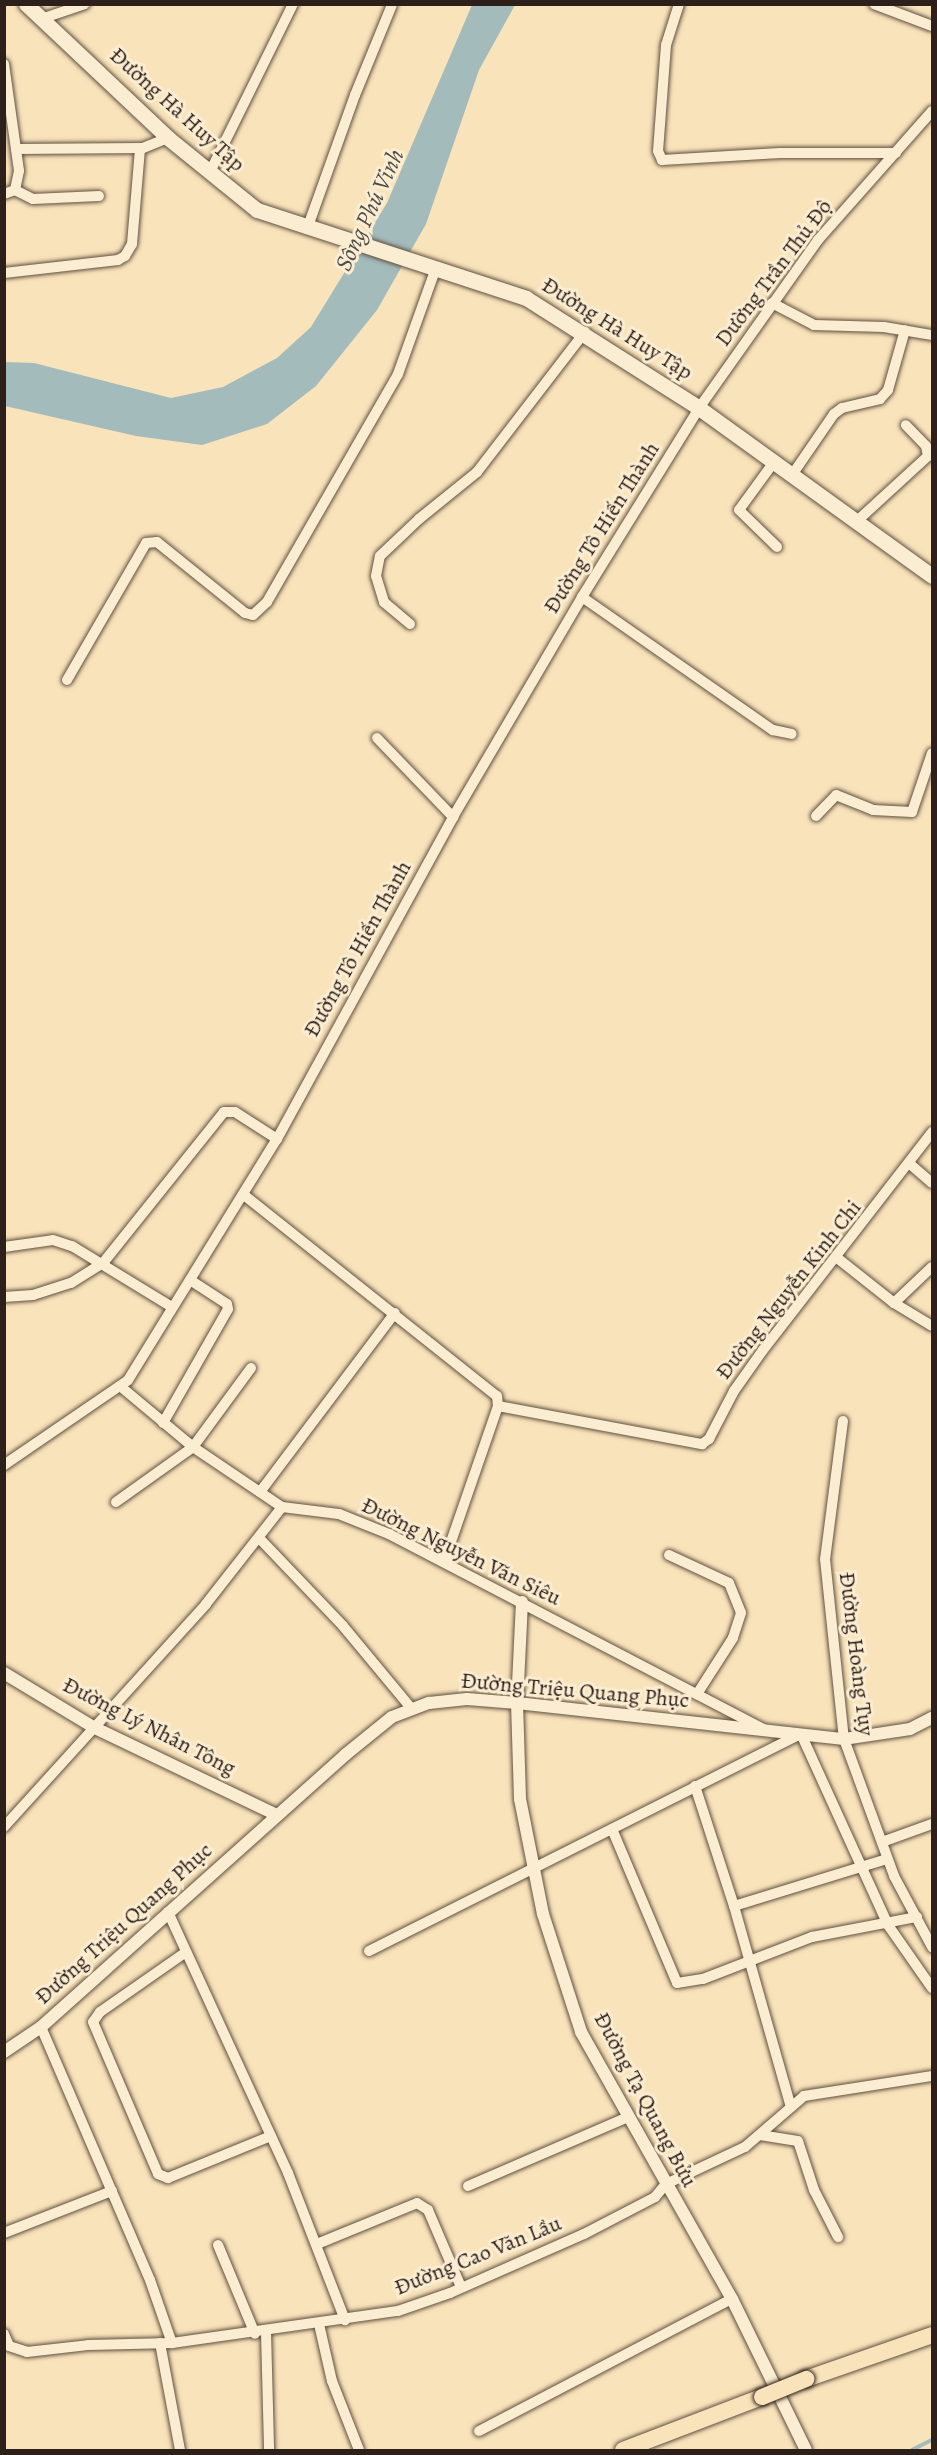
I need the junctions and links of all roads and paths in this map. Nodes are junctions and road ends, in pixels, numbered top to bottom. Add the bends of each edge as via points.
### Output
1 (26, 4) edge
2 (86, 4) edge
3 (293, 4) edge
4 (679, 4) edge
5 (874, 4) edge
6 (392, 5) edge
7 (44, 18) junction
8 (933, 26) edge
9 (4, 64) edge
10 (933, 111) edge
11 (168, 138) junction
12 (140, 148) junction
13 (16, 149) junction
14 (897, 153) junction
15 (210, 172) junction
16 (10, 192) edge
17 (99, 196) dead end
18 (307, 229) junction
19 (436, 268) junction
20 (4, 273) edge
21 (772, 303) junction
22 (905, 330) junction
23 (585, 332) junction
24 (933, 335) edge
25 (699, 408) junction
26 (906, 425) dead end
27 (774, 462) junction
28 (792, 475) junction
29 (857, 521) junction
30 (777, 547) dead end
31 (933, 576) edge
32 (582, 597) junction
33 (410, 624) dead end
34 (68, 680) dead end
35 (792, 734) dead end
36 (377, 738) dead end
37 (933, 753) edge
38 (816, 816) dead end
39 (453, 817) junction
40 (933, 1132) edge
41 (277, 1139) junction
42 (909, 1164) junction
43 (933, 1183) edge
44 (244, 1195) junction
45 (4, 1247) edge
46 (836, 1257) junction
47 (103, 1263) junction
48 (933, 1267) edge
49 (190, 1280) junction
50 (4, 1297) edge
51 (894, 1303) junction
52 (172, 1307) junction
53 (395, 1313) junction
54 (933, 1326) edge
55 (251, 1368) dead end
56 (120, 1386) junction
57 (498, 1406) junction
58 (843, 1421) dead end
59 (163, 1423) junction
60 (193, 1447) junction
61 (4, 1465) edge
62 (260, 1492) junction
63 (116, 1503) dead end
64 (282, 1507) junction
65 (260, 1539) junction
66 (669, 1555) dead end
67 (444, 1562) junction
68 (522, 1602) junction
69 (4, 1673) edge
70 (697, 1694) junction
71 (517, 1703) junction
72 (412, 1709) junction
73 (933, 1718) edge
74 (93, 1727) junction
75 (764, 1730) junction
76 (801, 1734) junction
77 (844, 1739) junction
78 (694, 1786) junction
79 (277, 1815) junction
80 (933, 1824) edge
81 (4, 1827) edge
82 (612, 1829) junction
83 (882, 1842) junction
84 (887, 1859) junction
85 (863, 1867) junction
86 (534, 1869) junction
87 (734, 1906) junction
88 (168, 1912) junction
89 (917, 1917) junction
90 (888, 1925) junction
91 (933, 1947) edge
92 (369, 1951) dead end
93 (186, 1952) junction
94 (750, 1960) junction
95 (931, 1980) edge
96 (41, 2027) junction
97 (4, 2052) edge
98 (933, 2076) edge
99 (790, 2104) junction
100 (628, 2117) junction
101 (271, 2136) junction
102 (760, 2136) junction
103 (666, 2184) junction
104 (468, 2186) dead end
105 (112, 2191) junction
106 (4, 2233) edge
107 (838, 2237) dead end
108 (317, 2244) junction
109 (218, 2245) dead end
110 (461, 2287) junction
111 (732, 2299) junction
112 (345, 2320) junction
113 (320, 2324) junction
114 (261, 2333) junction
115 (4, 2334) edge
116 (933, 2335) edge
117 (160, 2343) junction
118 (172, 2343) junction
119 (7, 2346) edge
120 (479, 2431) dead end
121 (180, 2451) edge
122 (269, 2451) edge
123 (359, 2451) edge
124 (623, 2451) edge
125 (806, 2451) edge

1 - 7 main road, Đường Hà Huy Tập
2 - 7 street
3 - 15 street
4 - 14 street via 666,45 658,151 662,160 780,153
5 - 8 street
6 - 18 street
7 - 11 main road, Đường Hà Huy Tập
9 - 13 street
10 - 14 street, Dường Trần Thủ Độ
11 - 12 street
11 - 15 main road, Đường Hà Huy Tập
12 - 13 street
12 - 20 street via 132,244 125,256
13 - 16 street via 19,171
14 - 21 street, Dường Trần Thủ Độ via 818,240
15 - 18 main road, Đường Hà Huy Tập via 256,210
16 - 17 street via 33,199
18 - 19 main road, Đường Hà Huy Tập
19 - 23 main road, Đường Hà Huy Tập via 526,298
19 - 34 street via 398,374 267,602 253,615 245,613 157,542 146,543
21 - 22 street via 814,325
21 - 25 street, Dường Trần Thủ Độ
22 - 24 street
22 - 28 street via 888,390 880,399 842,408 834,414
23 - 25 main road, Đường Hà Huy Tập
23 - 33 street via 477,472 380,556 376,576 384,602
25 - 27 main road, Đường Hà Huy Tập
25 - 32 street, Đường Tô Hiến Thành
26 - 29 street via 926,446 928,456
27 - 28 main road, Đường Hà Huy Tập
27 - 30 street via 739,510
28 - 29 main road, Đường Hà Huy Tập
29 - 31 main road, Đường Hà Huy Tập
32 - 35 street via 773,730
32 - 39 street, Đường Tô Hiến Thành
36 - 39 street
37 - 38 street via 912,812 873,810 836,795
39 - 41 street, Đường Tô Hiến Thành
40 - 42 street, Đường Nguyễn Kinh Chi
41 - 44 street, Đường Tô Hiến Thành
41 - 47 street via 235,1112 224,1112
42 - 43 street
42 - 46 street, Đường Nguyễn Kinh Chi
44 - 49 street, Đường Tô Hiến Thành
44 - 53 street
45 - 47 street via 53,1240
46 - 51 street
46 - 57 street, Đường Nguyễn Kinh Chi via 763,1350 734,1391 709,1439 702,1444
47 - 50 street via 71,1283 33,1295
47 - 52 street
48 - 51 street
49 - 52 street, Đường Tô Hiến Thành
49 - 59 street via 227,1304 228,1309
51 - 54 street
52 - 56 street, Đường Tô Hiến Thành via 128,1380
53 - 57 street via 494,1391
53 - 62 street
55 - 60 street
56 - 59 street, Đường Nguyễn Văn Siêu
56 - 61 street, Đường Tô Hiến Thành
57 - 67 street
58 - 77 street, Đường Hoàng Tụy via 825,1559
59 - 60 street, Đường Nguyễn Văn Siêu
60 - 62 street, Đường Nguyễn Văn Siêu
60 - 63 street
62 - 64 street, Đường Nguyễn Văn Siêu
64 - 65 street
64 - 67 street, Đường Nguyễn Văn Siêu via 339,1514
65 - 72 street via 343,1626
65 - 74 street
66 - 70 street via 729,1583 741,1613 733,1638
67 - 68 street, Đường Nguyễn Văn Siêu
68 - 70 street, Đường Nguyễn Văn Siêu
68 - 71 street, Đường Tạ Quang Bửu
69 - 74 street, Đường Lý Nhân Tông
70 - 75 street, Đường Nguyễn Văn Siêu
71 - 72 street, Đường Triệu Quang Phục via 467,1699
71 - 75 street, Đường Triệu Quang Phục
71 - 86 street, Đường Tạ Quang Bửu via 520,1799
72 - 79 street, Đường Triệu Quang Phục via 392,1717
73 - 77 street, Đường Triệu Quang Phục via 910,1729
74 - 79 street, Đường Lý Nhân Tông
74 - 81 street
75 - 76 street, Đường Triệu Quang Phục
76 - 77 street, Đường Triệu Quang Phục
76 - 78 street
76 - 85 street
77 - 83 street, Đường Hoàng Tụy
78 - 82 street
78 - 87 street
79 - 88 street, Đường Triệu Quang Phục
80 - 83 street
82 - 86 street
82 - 94 street via 677,1983 704,1979
83 - 84 street, Đường Hoàng Tụy
84 - 85 street
84 - 89 street, Đường Hoàng Tụy
85 - 87 street
85 - 90 street
86 - 92 street
86 - 100 street, Đường Tạ Quang Bửu via 543,1914 581,2032
87 - 94 street
88 - 93 street
88 - 96 street, Đường Triệu Quang Phục
89 - 90 street
89 - 91 street, Đường Hoàng Tụy
90 - 94 street via 812,1937
90 - 95 street
93 - 101 street
93 - 101 street via 100,2012 93,2022 158,2174 168,2178
94 - 99 street
96 - 97 street, Đường Triệu Quang Phục
96 - 105 street, Đường Triệu Quang Phục
98 - 99 street, Đường Cao Văn Lầu via 804,2096
99 - 102 street, Đường Cao Văn Lầu
100 - 103 street, Đường Tạ Quang Bửu
100 - 104 street
101 - 108 street
102 - 103 street, Đường Cao Văn Lầu
102 - 107 street via 798,2141 814,2190
103 - 110 street, Đường Cao Văn Lầu via 655,2197 584,2234
103 - 111 street, Đường Tạ Quang Bửu
105 - 106 street
105 - 118 street, Đường Triệu Quang Phục
108 - 110 street via 417,2203 428,2210
108 - 112 street
109 - 114 street
110 - 112 street, Đường Cao Văn Lầu via 398,2311
111 - 120 street
111 - 125 street, Đường Tạ Quang Bửu
112 - 113 street, Đường Cao Văn Lầu
113 - 114 street, Đường Cao Văn Lầu
113 - 123 street via 332,2381
114 - 118 street, Đường Cao Văn Lầu
114 - 122 street
115 - 119 street, Đường Cao Văn Lầu
116 - 124 highway, bridge via 806,2379
117 - 118 street, Đường Cao Văn Lầu
117 - 119 street, Đường Cao Văn Lầu via 27,2352
117 - 121 street

